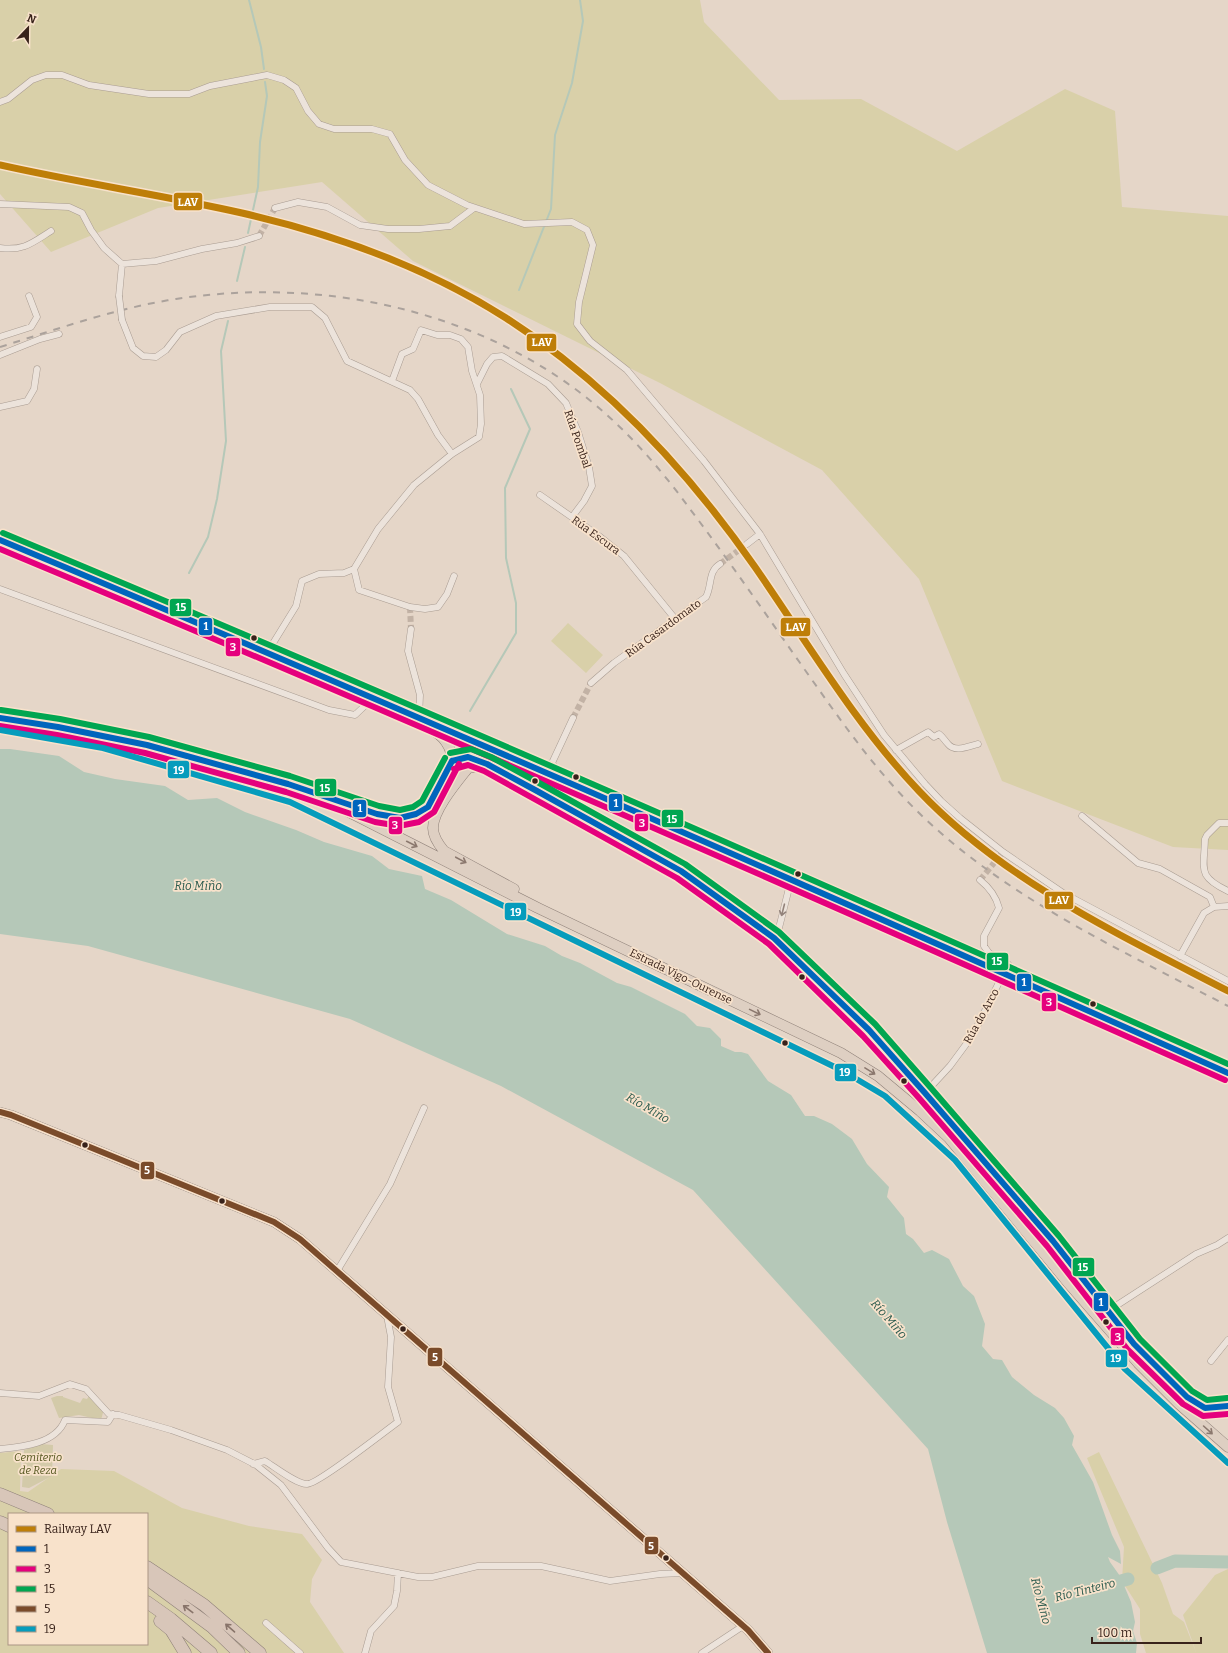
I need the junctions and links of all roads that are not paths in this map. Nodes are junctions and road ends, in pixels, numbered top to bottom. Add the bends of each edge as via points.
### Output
1 (0, 102) edge
2 (0, 204) edge
3 (275, 208) dead end
4 (474, 208) junction
5 (51, 231) dead end
6 (259, 236) tunnel mouth
7 (0, 248) edge
8 (122, 264) junction
9 (29, 296) dead end
10 (59, 334) dead end
11 (0, 337) edge
12 (0, 355) edge
13 (37, 369) dead end
14 (392, 381) junction
15 (478, 384) junction
16 (0, 407) edge
17 (452, 454) junction
18 (540, 495) dead end
19 (572, 517) junction
20 (760, 534) junction
21 (0, 540) edge
22 (747, 544) tunnel mouth
23 (720, 564) tunnel mouth
24 (354, 569) junction
25 (454, 576) dead end
26 (0, 589) edge
27 (676, 620) junction
28 (410, 629) tunnel mouth
29 (267, 653) junction
30 (592, 683) tunnel mouth
31 (373, 698) junction
32 (0, 718) edge
33 (419, 718) junction
34 (573, 718) tunnel mouth
35 (978, 744) dead end
36 (896, 750) junction
37 (552, 763) junction
38 (487, 764) junction
39 (532, 767) junction
40 (234, 769) junction
41 (543, 778) junction
42 (572, 784) junction
43 (537, 791) junction
44 (623, 805) junction
45 (1082, 816) dead end
46 (1228, 823) edge
47 (791, 880) junction
48 (980, 880) dead end
49 (1228, 891) edge
50 (1228, 906) edge
51 (1214, 907) junction
52 (776, 940) junction
53 (632, 953) junction
54 (1180, 956) junction
55 (1005, 974) junction
56 (1228, 981) edge
57 (1228, 1073) edge
58 (925, 1093) junction
59 (424, 1108) dead end
60 (0, 1112) edge
61 (1228, 1238) edge
62 (337, 1271) junction
63 (1108, 1311) junction
64 (387, 1316) junction
65 (1228, 1340) edge
66 (1211, 1361) dead end
67 (0, 1394) edge
68 (1228, 1406) edge
69 (113, 1414) junction
70 (1228, 1447) edge
71 (0, 1449) edge
72 (253, 1464) junction
73 (0, 1494) edge
74 (0, 1502) edge
75 (27, 1513) edge
76 (46, 1513) edge
77 (148, 1568) edge
78 (398, 1572) junction
79 (682, 1572) junction
80 (148, 1580) edge
81 (148, 1603) edge
82 (148, 1611) edge
83 (266, 1623) dead end
84 (743, 1626) junction
85 (185, 1653) edge
86 (211, 1653) edge
87 (239, 1653) edge
88 (260, 1653) edge
89 (300, 1653) edge
90 (365, 1653) edge
91 (702, 1653) edge
92 (768, 1653) edge

1 - 4 street via 8,99 32,80 46,75 62,75 88,85 149,94 189,94 210,86 267,75 284,80 296,88 319,124 334,130 372,129 390,134 405,160 428,185
2 - 8 street via 70,207 82,213 104,248
3 - 4 street via 298,202 327,207 360,225 388,229 419,229 450,226
4 - 20 street via 524,224 572,222 587,230 593,245 579,302 577,324 590,341 627,370 704,460
5 - 7 street via 28,246
6 - 8 street via 156,261
8 - 14 street, bridge via 119,296 122,320 133,348 142,356 156,357 166,350 180,332 216,316 270,307 312,307 325,318 347,362
9 - 11 street via 37,317 31,327
10 - 12 street
13 - 16 street via 34,389 27,401
14 - 15 street via 402,354 413,348 421,330 437,335 450,335 468,346 472,371
14 - 17 street via 410,390 418,399
15 - 17 street via 481,424 478,438
15 - 19 street, Rúa Pombal via 487,364 493,357 502,356 548,384 566,404 578,432 592,486
17 - 24 street via 414,485 378,529
18 - 19 street, Rúa Escura
19 - 27 street, Rúa Escura via 624,556
20 - 22 street
20 - 36 street via 844,674
21 - 29 highway
23 - 27 street, Rúa Casardomato via 715,566 712,572 706,597
24 - 25 street via 359,590 410,607 425,609 438,607 447,594
24 - 29 street via 344,573 319,574 302,580 296,606
26 - 31 street via 328,710 355,715
27 - 30 street, Rúa Casardomato via 614,663
28 - 33 street via 408,651 420,695
29 - 31 highway
31 - 33 highway
31 - 40 highway via 385,709 440,734 450,752 452,761 437,792 428,807 416,814 400,818 377,814
32 - 40 highway, Estrada Vigo-Ourense via 147,745
33 - 39 highway
34 - 37 street
35 - 36 street via 953,748 939,734 934,737 928,732
36 - 54 street via 925,784 960,818 1003,852 1063,893
37 - 39 street
37 - 42 street
38 - 41 highway
38 - 43 street
38 -> 53 highway via 468,768 437,813 433,828 437,842 444,851
39 - 42 highway
40 -> 53 highway, Estrada Vigo-Ourense via 341,808
41 - 43 street
41 - 44 highway
42 - 44 highway
43 - 52 street via 681,871
44 - 47 highway
45 - 51 street via 1138,864 1160,869 1210,897
46 - 49 street via 1219,823 1205,839 1204,872 1212,884
47 -> 52 street
47 - 55 highway
48 - 55 street via 997,900 999,908 984,936 984,946 989,953 1008,964
50 - 51 street
51 - 54 street via 1204,913
52 - 58 street via 869,1030
53 -> 70 highway, Estrada Vigo-Ourense via 841,1053 878,1076 949,1138 1069,1284 1133,1357 1179,1404
54 - 56 street
55 - 57 highway
55 - 58 street, Rúa do Arco via 967,1043
58 - 63 street
59 - 62 street via 390,1184
60 - 62 main road via 274,1222 300,1239
61 - 63 street via 1196,1254
62 - 64 main road
63 - 68 street via 1134,1344 1187,1397 1205,1408
64 - 72 street via 391,1337 388,1387 398,1422 332,1471 310,1484 302,1484 265,1461
64 - 79 main road
65 - 66 street
67 - 69 street via 39,1396 70,1384 86,1389 109,1414
69 - 71 street via 108,1422 66,1420 63,1427 48,1438 24,1447
69 - 72 street via 171,1430 227,1450
72 - 78 street via 280,1485 341,1562
73 - 76 highway
74 - 75 highway
88 -> 77 highway via 204,1605
78 - 79 street via 432,1578 478,1566 541,1566 610,1581
78 - 90 street via 394,1606 371,1631
79 - 84 main road
87 -> 80 highway via 212,1628
81 - 86 highway
82 - 85 highway via 171,1630
83 - 89 street
84 - 91 street
84 - 92 main road

